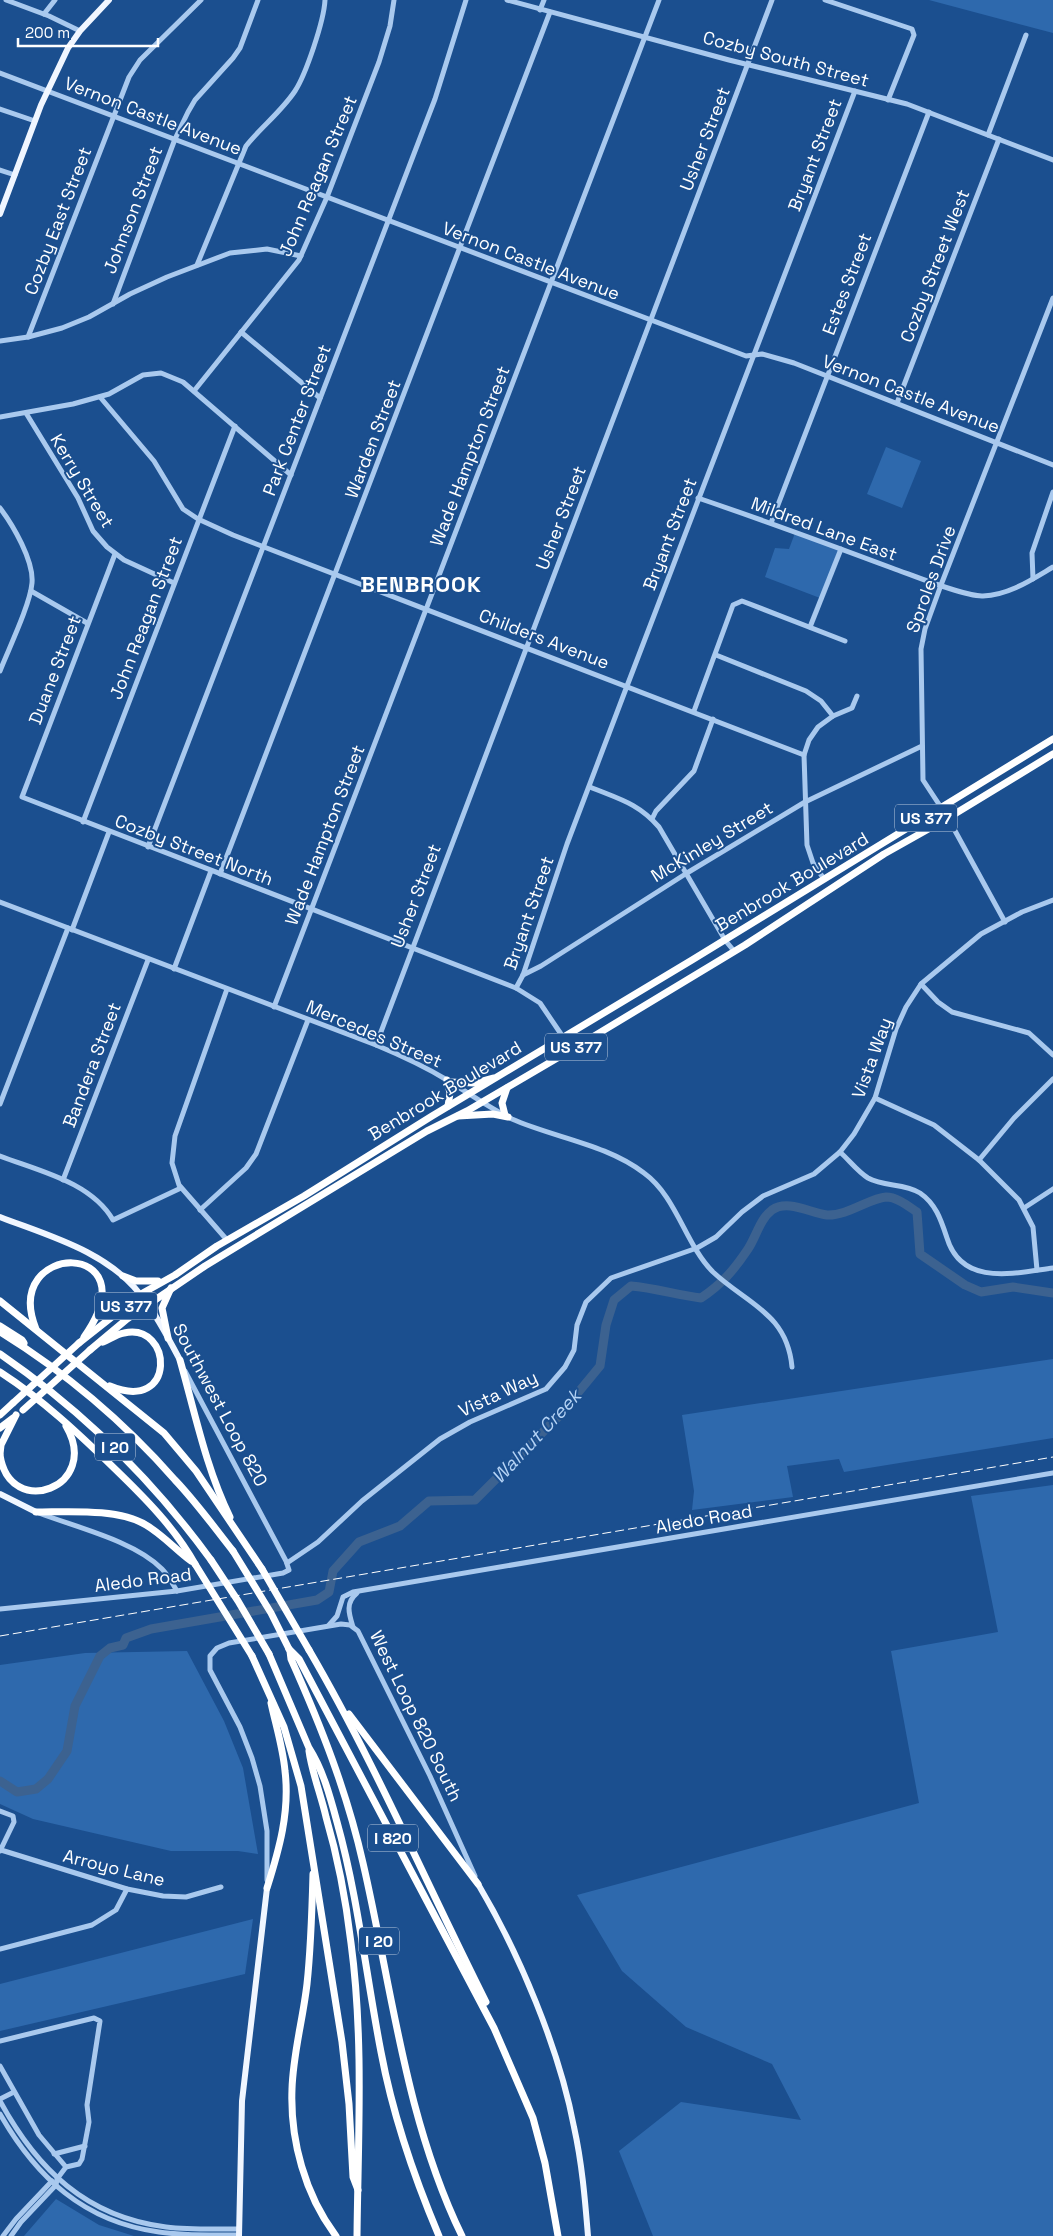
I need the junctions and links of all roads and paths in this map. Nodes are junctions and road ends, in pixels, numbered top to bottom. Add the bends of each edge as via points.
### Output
1 (6, 0) edge
2 (55, 0) edge
3 (109, 0) edge
4 (201, 0) edge
5 (258, 0) edge
6 (325, 0) edge
7 (394, 0) edge
8 (466, 0) edge
9 (507, 0) edge
10 (544, 0) edge
11 (659, 0) edge
12 (772, 0) edge
13 (825, 0) edge
14 (540, 10) junction
15 (550, 12) junction
16 (44, 14) junction
17 (80, 31) junction
18 (1026, 35) dead end
19 (645, 37) junction
20 (749, 65) junction
21 (0, 73) edge
22 (47, 91) junction
23 (855, 91) junction
24 (888, 100) junction
25 (0, 109) edge
26 (929, 112) junction
27 (113, 115) junction
28 (35, 121) junction
29 (988, 135) junction
30 (175, 139) junction
31 (999, 139) junction
32 (1053, 160) edge
33 (237, 163) junction
34 (0, 170) edge
35 (15, 175) junction
36 (327, 197) junction
37 (0, 214) edge
38 (388, 221) junction
39 (459, 248) junction
40 (301, 256) junction
41 (197, 265) junction
42 (551, 282) junction
43 (1053, 298) edge
44 (113, 304) junction
45 (650, 320) junction
46 (241, 332) junction
47 (28, 337) junction
48 (0, 341) edge
49 (753, 357) junction
50 (827, 376) junction
51 (194, 391) junction
52 (100, 396) junction
53 (320, 398) junction
54 (897, 403) junction
55 (26, 413) junction
56 (0, 417) edge
57 (235, 426) junction
58 (997, 443) junction
59 (1053, 465) edge
60 (291, 475) junction
61 (1053, 492) edge
62 (698, 498) junction
63 (0, 508) edge
64 (198, 519) junction
65 (770, 523) junction
66 (264, 546) junction
67 (841, 549) junction
68 (115, 554) junction
69 (1053, 567) edge
70 (336, 574) junction
71 (1033, 579) junction
72 (174, 583) junction
73 (941, 585) junction
74 (30, 591) junction
75 (426, 609) junction
76 (87, 623) junction
77 (810, 627) junction
78 (846, 641) dead end
79 (526, 647) junction
80 (716, 655) junction
81 (0, 671) edge
82 (627, 686) junction
83 (857, 696) dead end
84 (694, 711) junction
85 (833, 716) junction
86 (713, 718) junction
87 (1053, 739) edge
88 (922, 746) junction
89 (1053, 754) edge
90 (804, 755) junction
91 (590, 787) junction
92 (22, 797) joint
93 (805, 802) junction
94 (941, 808) junction
95 (948, 818) junction
96 (652, 819) junction
97 (83, 822) junction
98 (109, 832) junction
99 (148, 847) junction
100 (211, 871) junction
101 (687, 873) junction
102 (220, 874) junction
103 (824, 879) junction
104 (1053, 900) edge
105 (0, 902) edge
106 (312, 909) junction
107 (1005, 922) junction
108 (70, 929) junction
109 (726, 940) junction
110 (412, 947) junction
111 (734, 951) junction
112 (148, 960) junction
113 (174, 969) junction
114 (522, 975) junction
115 (921, 984) junction
116 (516, 988) junction
117 (227, 989) junction
118 (274, 1007) junction
119 (308, 1020) junction
120 (563, 1037) junction
121 (376, 1045) junction
122 (1053, 1055) edge
123 (500, 1076) junction
124 (1053, 1079) edge
125 (449, 1081) junction
126 (507, 1088) junction
127 (470, 1094) junction
128 (876, 1098) junction
129 (482, 1102) junction
130 (0, 1104) edge
131 (448, 1106) junction
132 (506, 1116) junction
133 (455, 1117) junction
134 (840, 1152) junction
135 (0, 1156) edge
136 (979, 1160) junction
137 (63, 1180) junction
138 (181, 1188) junction
139 (1053, 1189) edge
140 (312, 1196) junction
141 (1024, 1208) junction
142 (200, 1210) junction
143 (0, 1218) edge
144 (227, 1240) junction
145 (697, 1248) junction
146 (1053, 1268) edge
147 (1037, 1270) junction
148 (175, 1275) junction
149 (124, 1276) junction
150 (30, 1278) dead end
151 (171, 1287) junction
152 (26, 1289) dead end
153 (140, 1294) junction
154 (0, 1302) edge
155 (147, 1304) junction
156 (0, 1326) edge
157 (0, 1332) edge
158 (39, 1334) junction
159 (168, 1338) junction
160 (80, 1342) junction
161 (26, 1348) junction
162 (92, 1348) junction
163 (0, 1354) edge
164 (180, 1360) junction
165 (792, 1367) dead end
166 (0, 1372) edge
167 (102, 1383) junction
168 (10, 1405) junction
169 (0, 1412) edge
170 (0, 1415) edge
171 (16, 1415) junction
172 (62, 1419) junction
173 (0, 1428) edge
174 (0, 1455) edge
175 (1053, 1473) edge
176 (0, 1494) edge
177 (36, 1512) junction
178 (238, 1533) junction
179 (287, 1563) junction
180 (195, 1564) junction
181 (289, 1570) joint
182 (177, 1590) junction
183 (359, 1591) junction
184 (0, 1609) edge
185 (330, 1625) junction
186 (353, 1627) junction
187 (289, 1649) junction
188 (336, 1695) junction
189 (269, 1696) junction
190 (309, 1748) junction
191 (0, 1811) edge
192 (0, 1851) edge
193 (313, 1861) junction
194 (478, 1884) junction
195 (221, 1888) dead end
196 (267, 1888) junction
197 (127, 1889) junction
198 (0, 1948) edge
199 (494, 2028) junction
200 (0, 2041) edge
201 (0, 2066) edge
202 (14, 2092) junction
203 (0, 2100) edge
204 (0, 2114) edge
205 (84, 2146) junction
206 (54, 2154) junction
207 (66, 2167) junction
208 (57, 2179) junction
209 (53, 2183) junction
210 (358, 2190) junction
211 (239, 2233) edge
212 (3, 2236) edge
213 (11, 2236) edge
214 (336, 2236) edge
215 (358, 2236) edge
216 (439, 2236) edge
217 (462, 2236) edge
218 (558, 2236) edge
219 (588, 2236) edge

1 - 16 street
2 - 16 street
3 - 17 main road
4 - 27 street, Cozby East Street via 136,64
5 - 30 street, Johnson Street via 240,48 195,100
6 - 33 street via 300,82 258,130
7 - 36 street, John Reagan Street via 379,62
8 - 38 street, Park Center Street via 435,99
9 - 14 street, Cozby South Street
10 - 14 street
11 - 19 street, Wade Hampton Street
12 - 20 street, Usher Street
13 - 24 street via 912,29 914,35
14 - 15 street, Cozby South Street
15 - 19 street, Cozby South Street
15 - 39 street, Warden Street
16 - 17 street
17 - 22 main road
18 - 29 street
19 - 20 street, Cozby South Street
19 - 42 street, Wade Hampton Street
20 - 23 street, Cozby South Street
20 - 45 street, Usher Street
21 - 22 street, Vernon Castle Avenue
22 - 27 street, Vernon Castle Avenue
22 - 28 main road
23 - 24 street, Cozby South Street
23 - 49 street, Bryant Street
24 - 26 street, Cozby South Street
25 - 28 street
26 - 29 street, Cozby South Street
26 - 50 street, Estes Street
27 - 30 street, Vernon Castle Avenue
27 - 47 street, Cozby East Street
28 - 35 main road
29 - 31 street, Cozby South Street
30 - 33 street, Vernon Castle Avenue
30 - 44 street, Johnson Street
31 - 32 street, Cozby South Street
31 - 54 street, Cozby Street West
33 - 36 street, Vernon Castle Avenue
33 - 41 street
34 - 35 street
35 - 37 main road
36 - 38 street, Vernon Castle Avenue
36 - 40 street, John Reagan Street
38 - 39 street, Vernon Castle Avenue
38 - 53 street, Park Center Street
39 - 42 street, Vernon Castle Avenue
39 - 70 street, Warden Street
40 - 41 street via 251,249
40 - 46 street, John Reagan Street via 292,272
41 - 44 street
42 - 45 street, Vernon Castle Avenue
42 - 75 street, Wade Hampton Street
43 - 58 street, Sproles Drive
44 - 47 street via 62,328
45 - 49 street, Vernon Castle Avenue
45 - 79 street, Usher Street
46 - 51 street, John Reagan Street
46 - 53 street
47 - 48 street
49 - 50 street, Vernon Castle Avenue via 762,354
49 - 62 street, Bryant Street
50 - 54 street, Vernon Castle Avenue
50 - 65 street, Estes Street
51 - 52 street via 173,376 152,373
51 - 57 street
52 - 55 street
52 - 64 street, Childers Avenue via 154,461 178,503
53 - 60 street, Park Center Street
54 - 58 street, Vernon Castle Avenue
55 - 56 street
55 - 68 street, Kerry Street via 78,498 93,531
57 - 60 street
57 - 64 street, John Reagan Street
58 - 59 street, Vernon Castle Avenue
58 - 73 street, Sproles Drive
60 - 66 street, Park Center Street
61 - 71 street via 1032,553
62 - 65 street, Mildred Lane East
62 - 82 street, Bryant Street
63 - 74 street via 24,550 32,578
64 - 66 street, Childers Avenue
64 - 72 street, John Reagan Street
65 - 67 street, Mildred Lane East
66 - 70 street, Childers Avenue
66 - 99 street, Park Center Street
67 - 73 street, Mildred Lane East
67 - 77 street
68 - 72 street, Kerry Street via 135,567
68 - 76 street, Duane Street
69 - 71 street, Mildred Lane East
70 - 75 street, Childers Avenue
70 - 102 street, Warden Street
71 - 73 street, Mildred Lane East via 1014,589 981,597
72 - 97 street, John Reagan Street
73 - 88 street, Sproles Drive via 921,649
74 - 76 street
74 - 81 street
75 - 79 street, Childers Avenue
75 - 106 street, Wade Hampton Street
76 - 92 street, Duane Street
77 - 78 street
77 - 80 street via 742,600 737,601
79 - 82 street, Childers Avenue
79 - 110 street, Usher Street
80 - 84 street
80 - 85 street via 806,691 821,701
82 - 84 street, Childers Avenue
82 - 91 street, Bryant Street
83 - 85 street via 852,708
84 - 86 street, Childers Avenue
85 - 90 street via 818,727
86 - 90 street, Childers Avenue
86 - 96 street via 694,771
87 - 94 highway, Benbrook Boulevard / US 377
88 - 93 street, McKinley Street
88 - 94 street, Sproles Drive via 923,780
89 - 95 highway, Benbrook Boulevard / US 377
90 - 93 street
91 - 96 street via 637,806
91 - 114 street, Bryant Street
92 - 97 street, Cozby Street North
93 - 101 street, McKinley Street
93 - 103 street via 807,846
94 - 95 street, Sproles Drive
94 - 103 highway, Benbrook Boulevard / US 377
95 - 107 street, Sproles Drive
95 - 111 highway, Benbrook Boulevard / US 377 via 884,854
96 - 101 street
97 - 98 street, Cozby Street North
98 - 99 street, Cozby Street North
98 - 108 street
99 - 100 street, Cozby Street North
100 - 102 street, Cozby Street North
100 - 113 street
101 - 109 street
101 - 114 street, McKinley Street
102 - 106 street, Cozby Street North
103 - 109 highway, Benbrook Boulevard / US 377
104 - 107 street, Vista Way
105 - 108 street, Mercedes Street
106 - 110 street, Cozby Street North
106 - 118 street, Wade Hampton Street
107 - 115 street, Vista Way via 980,934
108 - 112 street, Mercedes Street
108 - 130 street
109 - 111 street
109 - 120 highway, Benbrook Boulevard / US 377
110 - 116 street, Cozby Street North
110 - 121 street, Usher Street
111 - 126 highway, Benbrook Boulevard / US 377
112 - 113 street, Mercedes Street
112 - 137 street, Bandera Street
113 - 117 street, Mercedes Street
114 - 116 street, Bryant Street
115 - 122 street via 952,1012 1024,1030
115 - 128 street, Vista Way via 896,1029
116 - 120 street, Cozby Street North via 540,1003
117 - 118 street, Mercedes Street
117 - 138 street via 175,1136 172,1163
118 - 119 street, Mercedes Street
119 - 121 street, Mercedes Street
119 - 142 street via 256,1154 246,1168
120 - 123 highway, Benbrook Boulevard / US 377
121 - 125 street, Mercedes Street
123 - 125 highway via 475,1083
123 - 127 highway, Benbrook Boulevard / US 377
124 - 136 street
125 - 127 street, Mercedes Street
125 - 131 highway
126 - 129 highway, Benbrook Boulevard / US 377
126 - 132 highway via 502,1103
127 - 129 street, Mercedes Street
127 - 131 highway, Benbrook Boulevard / US 377
128 - 134 street, Vista Way
128 - 136 street via 934,1125
129 - 132 street, Mercedes Street
129 - 133 highway, Benbrook Boulevard / US 377
131 - 140 highway, Benbrook Boulevard / US 377
132 - 133 highway
132 - 145 street, Mercedes Street via 601,1150 645,1174 658,1187
133 - 140 highway, Benbrook Boulevard / US 377
134 - 145 street, Vista Way via 814,1174 764,1196
134 - 147 street via 868,1178 907,1187 931,1202 956,1255 980,1272 997,1275
135 - 137 street
136 - 141 street
137 - 138 street via 94,1196 114,1220
138 - 142 street
139 - 141 street
140 - 144 highway, Benbrook Boulevard / US 377
140 - 151 highway, Benbrook Boulevard / US 377
141 - 147 street via 1033,1227
142 - 144 street
143 - 149 main road, Southwest Loop 820 via 78,1246
144 - 148 highway, Benbrook Boulevard / US 377
145 - 165 street via 708,1266 764,1312 784,1335
145 - 179 street, Vista Way via 611,1278 586,1302 577,1325 574,1350 565,1367 546,1389 470,1422 440,1439 362,1501 318,1542
146 - 147 street
148 - 149 highway via 154,1282 136,1281
148 - 153 highway, Benbrook Boulevard / US 377
149 - 153 main road, Southwest Loop 820
150 - 160 highway via 40,1267 52,1262 75,1264 87,1270 96,1283 100,1300 95,1320
151 - 155 highway, Benbrook Boulevard / US 377
151 - 159 highway via 162,1308
152 - 158 highway via 25,1307
153 - 155 main road, Southwest Loop 820
153 - 160 highway, Benbrook Boulevard / US 377
154 - 158 highway
155 - 159 main road, Southwest Loop 820
155 - 162 highway, Benbrook Boulevard / US 377
156 - 161 highway via 22,1340
157 - 161 highway, I 20
158 - 167 highway
159 - 164 main road, Southwest Loop 820
160 - 168 highway, Benbrook Boulevard / US 377, bridge
161 - 187 highway, I 20, bridge via 69,1379 130,1432 180,1484 233,1551
162 - 167 highway via 126,1332 150,1339 159,1350 161,1368 157,1377 143,1390 126,1392
162 - 171 highway, Benbrook Boulevard / US 377, bridge
163 - 190 highway, I 20, bridge via 84,1418 121,1453 160,1494 212,1560 269,1654
164 - 178 highway via 218,1491
164 - 179 street, Southwest Loop 820
166 - 172 highway
167 - 178 highway via 164,1434 196,1471
168 - 169 highway
168 - 170 highway, Benbrook Boulevard / US 377
171 - 173 highway, Benbrook Boulevard / US 377
171 - 174 highway via 1,1445
172 - 174 highway via 71,1434 74,1451 72,1468 59,1484 39,1491 20,1488 6,1474
172 - 180 highway via 152,1506
175 - 183 street, Aledo Road
176 - 177 main road
177 - 180 highway via 128,1517 155,1530
177 - 182 street via 146,1556 162,1569
178 - 188 highway, bridge
179 - 181 street, Southwest Loop 820
180 - 189 highway, bridge via 252,1656
181 - 182 street, Aledo Road
182 - 184 street, Aledo Road
183 - 185 street via 344,1597
183 - 186 street via 349,1605
185 - 186 street, West Loop 820 South
185 - 196 street, West Loop 820 South via 229,1643 217,1648 210,1656 210,1670 240,1727 260,1786 268,1846
186 - 194 street, West Loop 820 South via 426,1768
187 - 199 highway, I 820 via 303,1667
187 - 217 highway, I 20 via 352,1817 413,2098 435,2170
188 - 194 highway
188 - 199 highway via 492,2015
189 - 193 highway via 281,1718 297,1768
189 - 196 highway via 285,1769 286,1796 282,1835
190 - 210 highway via 336,1855 351,1943 359,2037
190 - 216 highway, I 20 via 320,1768 348,1865 381,2054 400,2130
191 - 192 street via 14,1816
192 - 197 street, Arroyo Lane
193 - 210 highway via 341,2033 353,2177
193 - 214 highway via 311,1938 295,2056 292,2107 299,2160 327,2224
194 - 219 main road, West Loop 820 South via 537,2008 561,2075 582,2173
195 - 197 street, Arroyo Lane via 186,1897
196 - 211 main road, West Loop 820 South via 242,2101
197 - 198 street via 116,1910 92,1924
199 - 218 highway, I 820 via 532,2118 547,2172
200 - 205 street via 98,2019 101,2024 87,2105 89,2122
201 - 202 street
202 - 203 street
202 - 206 street
203 - 208 street via 28,2147
204 - 209 street via 24,2153
205 - 206 street
205 - 207 street via 81,2162
206 - 207 street
207 - 208 street
208 - 209 street
208 - 211 street via 90,2203 144,2223
209 - 211 street via 98,2213 139,2228 173,2234
209 - 212 street
209 - 213 street
210 - 215 highway

